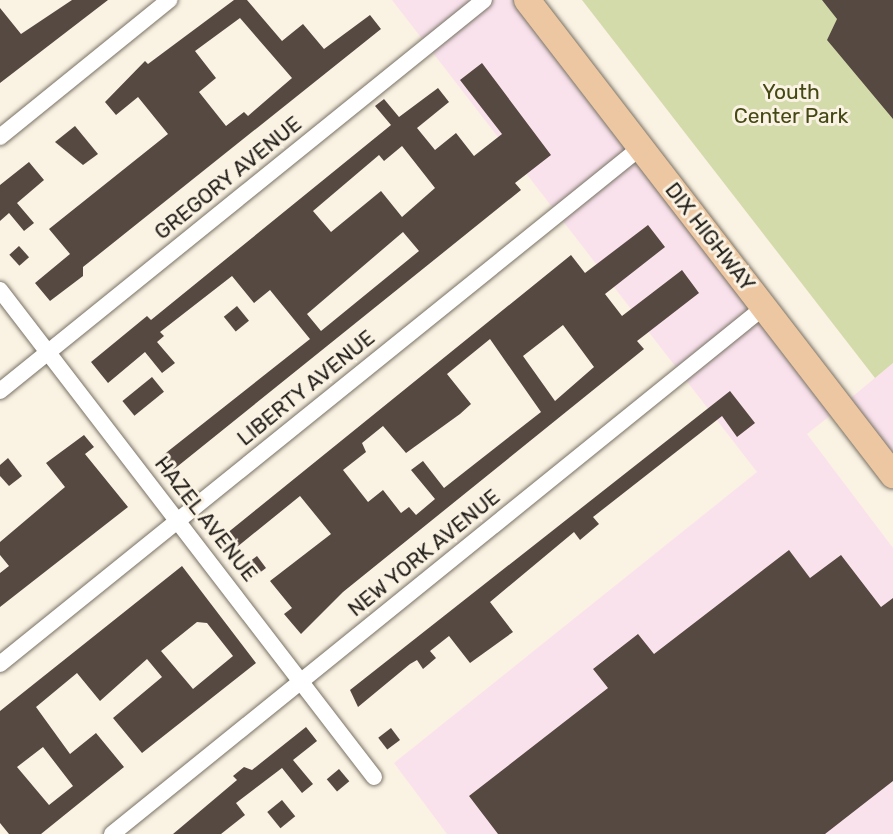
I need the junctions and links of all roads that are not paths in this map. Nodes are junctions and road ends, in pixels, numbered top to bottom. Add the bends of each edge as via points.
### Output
1 (169, 0) edge
2 (484, 0) edge
3 (527, 0) edge
4 (0, 137) edge
5 (640, 148) junction
6 (0, 290) edge
7 (764, 307) junction
8 (48, 353) junction
9 (0, 391) edge
10 (893, 475) edge
11 (178, 520) junction
12 (0, 664) edge
13 (302, 681) junction
14 (374, 777) dead end
15 (112, 834) edge

1 - 4 street
2 - 8 street, GREGORY AVENUE
3 - 5 main road, DIX HIGHWAY
5 - 7 main road, DIX HIGHWAY
5 - 11 street, LIBERTY AVENUE
6 - 8 street, HAZEL AVENUE
7 - 10 main road, DIX HIGHWAY
7 - 13 street, NEW YORK AVENUE
8 - 9 street, GREGORY AVENUE
8 - 11 street, HAZEL AVENUE
11 - 12 street, LIBERTY AVENUE
11 - 13 street, HAZEL AVENUE
13 - 14 street, HAZEL AVENUE
13 - 15 street, NEW YORK AVENUE

